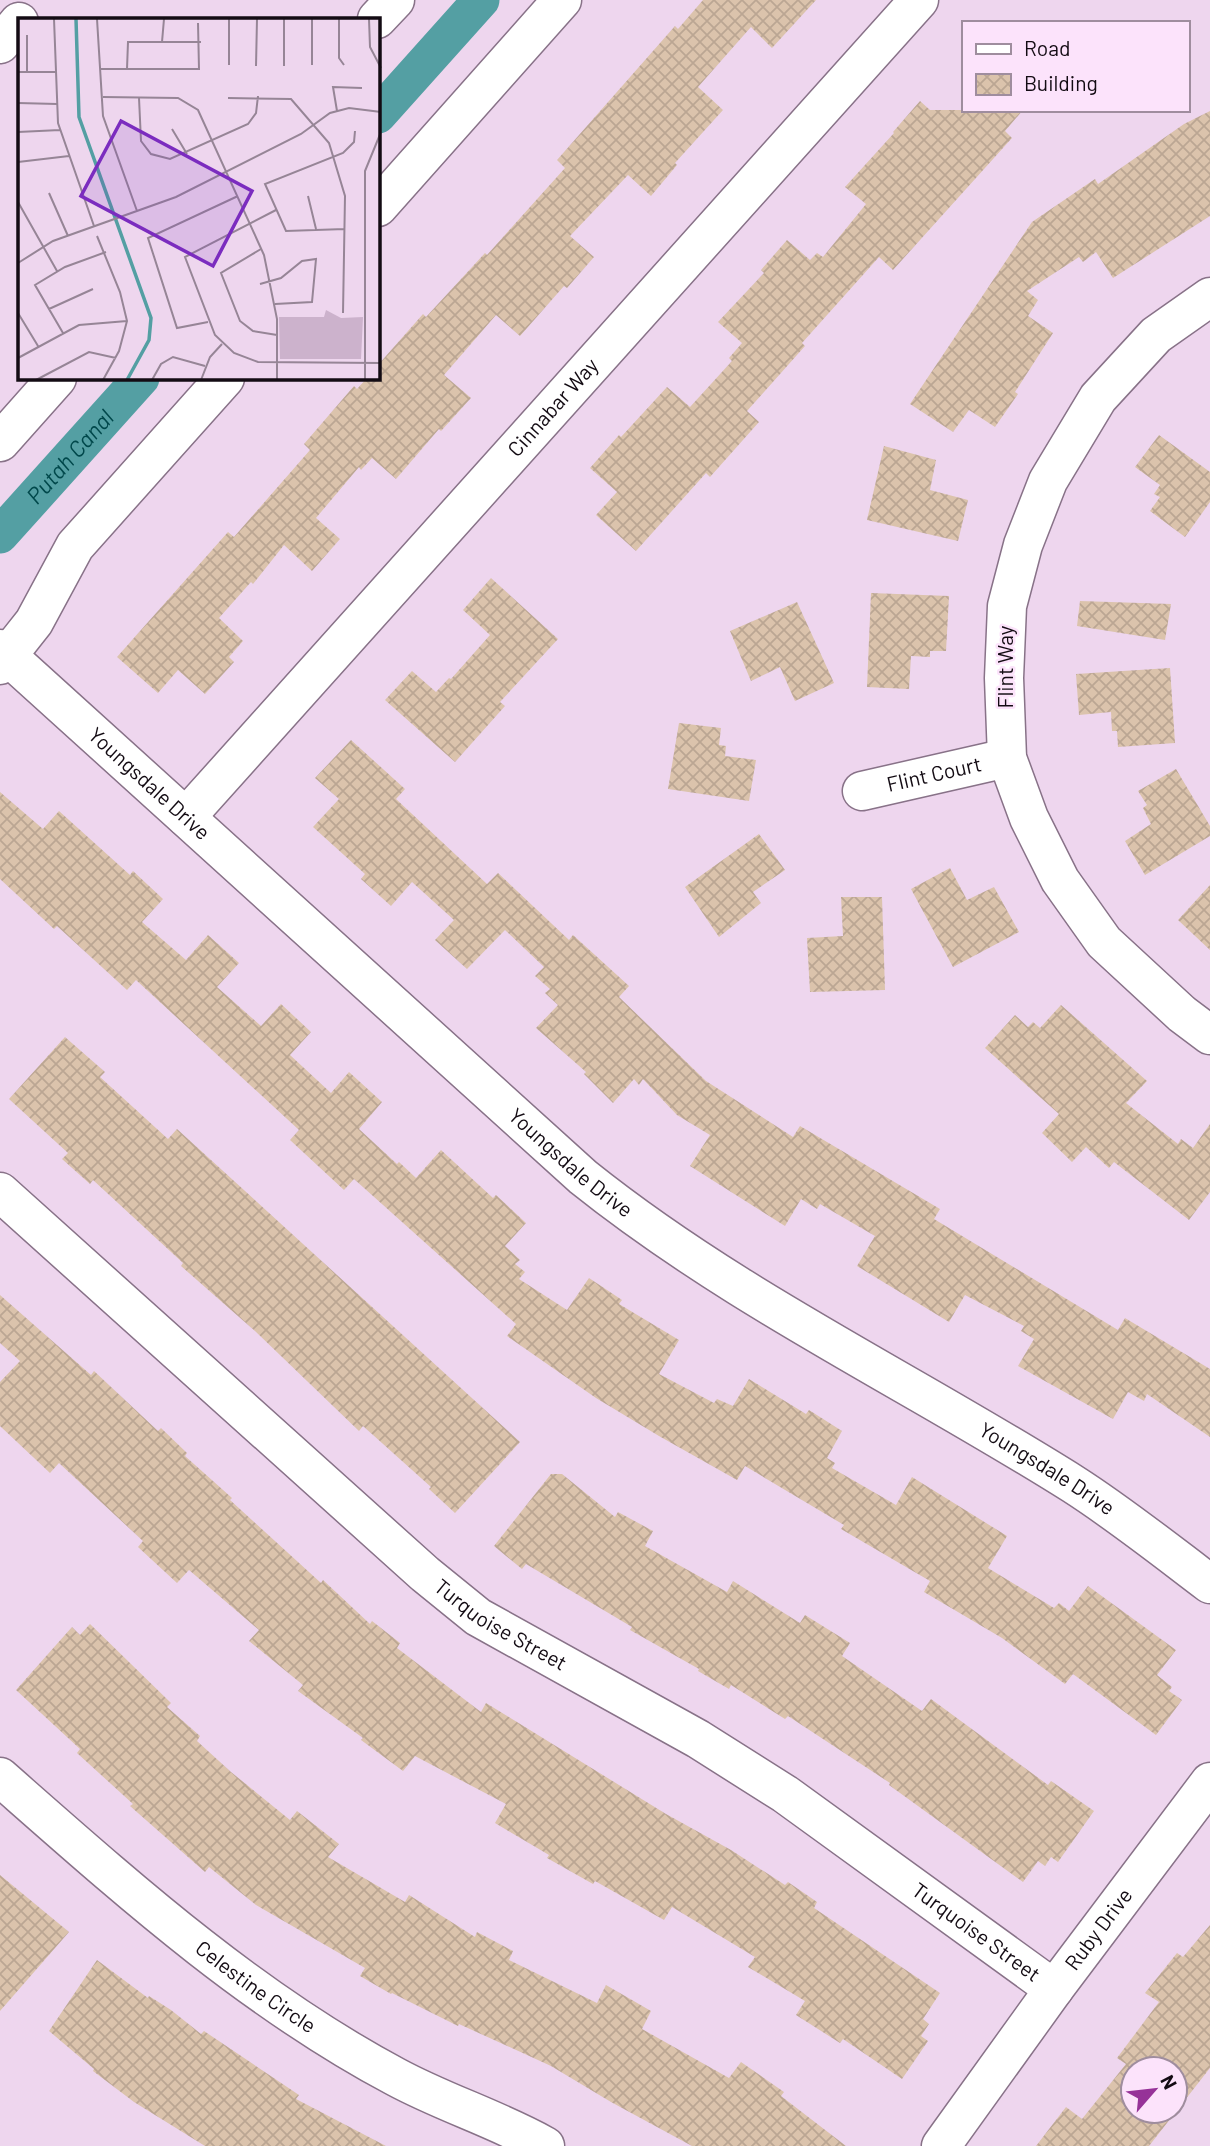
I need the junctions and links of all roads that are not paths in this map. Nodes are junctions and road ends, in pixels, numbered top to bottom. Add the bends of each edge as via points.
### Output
1 (40, 0) edge
2 (395, 0) edge
3 (562, 0) edge
4 (919, 0) edge
5 (24, 18) edge
6 (378, 18) edge
7 (18, 24) edge
8 (0, 44) edge
9 (380, 204) edge
10 (1210, 297) edge
11 (55, 380) edge
12 (223, 380) edge
13 (0, 442) edge
14 (3, 657) edge
15 (1007, 758) junction
16 (862, 791) dead end
17 (187, 817) junction
18 (1210, 1035) edge
19 (0, 1192) edge
20 (1210, 1584) edge
21 (0, 1777) edge
22 (1210, 1782) edge
23 (1054, 1989) junction
24 (545, 2146) edge
25 (941, 2146) edge

1 - 5 street
2 - 6 street
3 - 9 street
4 - 17 street, Cinnabar Way
7 - 8 street
10 - 15 street, Flint Way via 1156,335 1098,398 1048,481 1023,545 1007,606
11 - 13 street
12 - 14 street via 75,546 34,622
14 - 17 street, Youngsdale Drive
15 - 16 street, Flint Court
15 - 18 street, Flint Way via 1029,818 1060,880 1104,942
17 - 20 street, Youngsdale Drive via 583,1177 632,1216 706,1266 1074,1485
19 - 23 street, Turquoise Street via 478,1617 698,1739 785,1794
21 - 24 street, Celestine Circle via 162,1917 268,2000 396,2078
22 - 23 street, Ruby Drive
23 - 25 street, Ruby Drive

